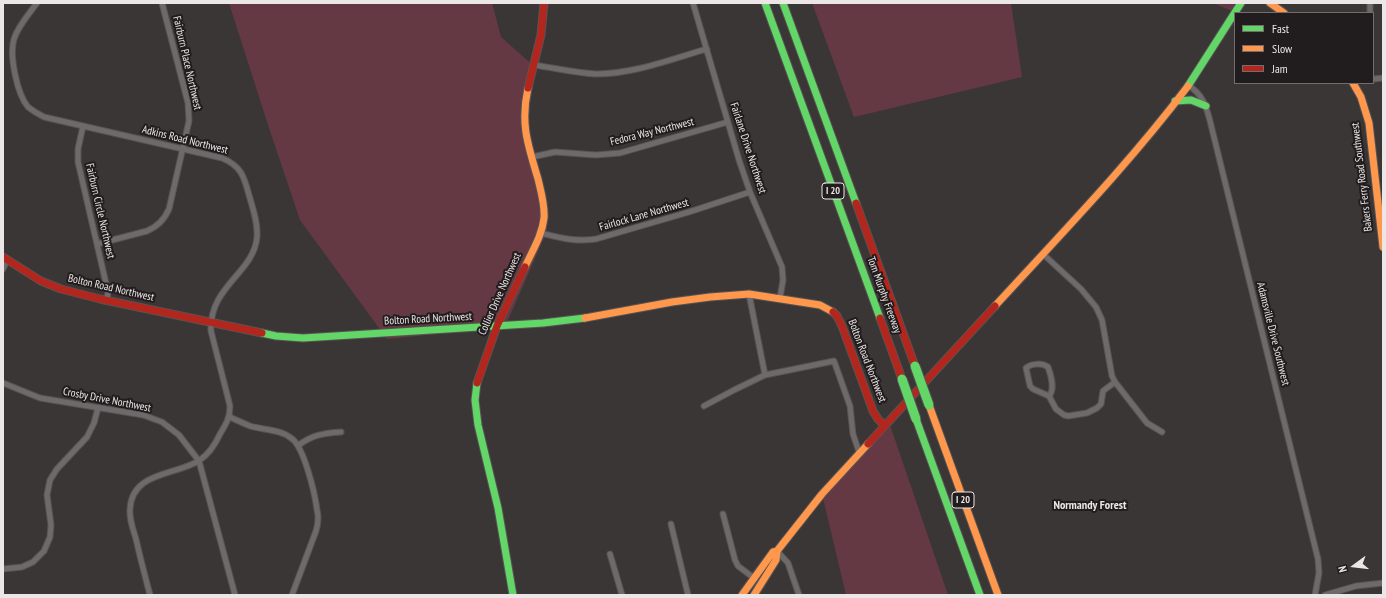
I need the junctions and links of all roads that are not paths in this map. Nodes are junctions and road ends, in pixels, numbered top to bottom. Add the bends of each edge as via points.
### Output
1 (37, 3) edge
2 (162, 3) edge
3 (544, 3) edge
4 (693, 3) edge
5 (765, 3) edge
6 (783, 3) edge
7 (1241, 3) edge
8 (1270, 3) edge
9 (1235, 12) edge
10 (1283, 12) edge
11 (1234, 14) edge
12 (707, 49) junction
13 (534, 65) junction
14 (1356, 84) edge
15 (1188, 85) junction
16 (1175, 102) junction
17 (1206, 106) junction
18 (728, 122) junction
19 (83, 126) junction
20 (183, 148) junction
21 (532, 157) junction
22 (1379, 182) edge
23 (750, 192) junction
24 (540, 233) junction
25 (97, 244) junction
26 (1383, 247) edge
27 (1044, 254) junction
28 (5, 259) edge
29 (3, 269) edge
30 (749, 294) junction
31 (780, 298) junction
32 (107, 300) junction
33 (211, 322) junction
34 (497, 326) junction
35 (765, 375) junction
36 (3, 382) edge
37 (1115, 382) junction
38 (1048, 396) junction
39 (704, 406) dead end
40 (98, 408) junction
41 (230, 417) junction
42 (884, 425) junction
43 (341, 432) dead end
44 (1162, 432) dead end
45 (299, 446) junction
46 (859, 452) junction
47 (199, 461) junction
48 (723, 514) dead end
49 (671, 524) dead end
50 (777, 551) junction
51 (610, 554) dead end
52 (3, 569) edge
53 (754, 578) junction
54 (1383, 583) edge
55 (150, 595) edge
56 (234, 595) edge
57 (292, 595) edge
58 (513, 595) edge
59 (622, 595) edge
60 (688, 595) edge
61 (742, 595) edge
62 (754, 595) edge
63 (798, 595) edge
64 (980, 595) edge
65 (998, 595) edge
66 (1315, 595) edge
67 (1325, 595) edge

1 - 19 street, Adkins Road Northwest via 17,31 12,49 20,92 28,106 36,113
2 - 20 street, Fairburn Place Northwest via 188,103 189,121
3 - 13 main road, Collier Drive Northwest via 541,35
4 - 12 street, Fairlane Drive Northwest
5 - 64 main road, Tom Murphy Freeway / I 20, bridge
6 - 65 main road, Tom Murphy Freeway / I 20, bridge
7 - 9 main road
8 - 10 main road
11 - 15 main road
12 - 13 street via 641,68 613,73 578,73
12 - 18 street, Fairlane Drive Northwest
13 - 21 main road, Collier Drive Northwest via 524,116 525,132
14 - 22 main road, Bakers Ferry Road Southwest via 1369,123
15 - 16 main road
15 - 17 street, Adamsville Drive Southwest via 1200,95
16 - 17 main road via 1192,100
16 - 27 main road via 1132,156
17 - 66 street, Adamsville Drive Southwest via 1318,559 1319,573
18 - 21 street, Fedora Way Northwest via 620,153 596,155 555,152
18 - 23 street, Fairlane Drive Northwest
19 - 20 street, Adkins Road Northwest
19 - 25 street, Fairburn Circle Northwest via 78,162
20 - 25 street, Fairburn Place Northwest via 169,209 162,222 147,231
20 - 33 street, Adkins Road Northwest via 222,158 237,166 246,180 257,225 253,252 222,293
21 - 24 main road, Collier Drive Northwest via 544,203
22 - 26 main road, Bakers Ferry Road Southwest
23 - 24 street, Fairlock Lane Northwest via 596,239 570,240
23 - 31 street, Fairlane Drive Northwest via 782,267
24 - 34 main road, Collier Drive Northwest
25 - 32 street, Fairburn Circle Northwest via 108,292
27 - 37 street via 1096,307 1102,320
27 - 42 main road
28 - 29 street
28 - 32 main road, Bolton Road Northwest via 41,281 61,289
30 - 31 main road, Bolton Road Northwest
30 - 34 main road, Bolton Road Northwest via 672,302 576,320
30 - 35 street
31 - 42 main road, Bolton Road Northwest via 820,305 837,316 873,411
32 - 33 main road, Bolton Road Northwest
33 - 34 main road, Bolton Road Northwest via 276,336 302,338
33 - 41 street, Adkins Road Northwest via 230,406
34 - 58 main road, Collier Drive Northwest via 477,382 475,400
35 - 39 street
35 - 46 street via 834,362 850,406 853,434
36 - 40 street, Crosby Drive Northwest via 40,398
37 - 38 street via 1103,391 1102,404 1086,413 1063,415
37 - 44 street via 1147,423
38 - 38 street via 1030,386 1026,368 1029,365 1048,367 1052,388
40 - 47 street, Crosby Drive Northwest via 143,415 162,422 179,435
40 - 52 street via 87,437 56,469 50,480 47,495 50,537 44,551 22,568
41 - 45 street via 250,426 285,434
41 - 47 street via 211,451
42 - 46 main road
43 - 45 street via 315,436
45 - 57 street via 316,503 318,521
46 - 50 main road
47 - 55 street via 146,481 132,496 130,518
47 - 56 street, Crosby Drive Northwest
48 - 53 street via 735,560 738,566
49 - 60 street
50 - 53 main road via 773,552
50 - 62 main road via 776,560
50 - 63 street via 788,563
51 - 59 street
53 - 61 main road
54 - 67 street via 1356,586

